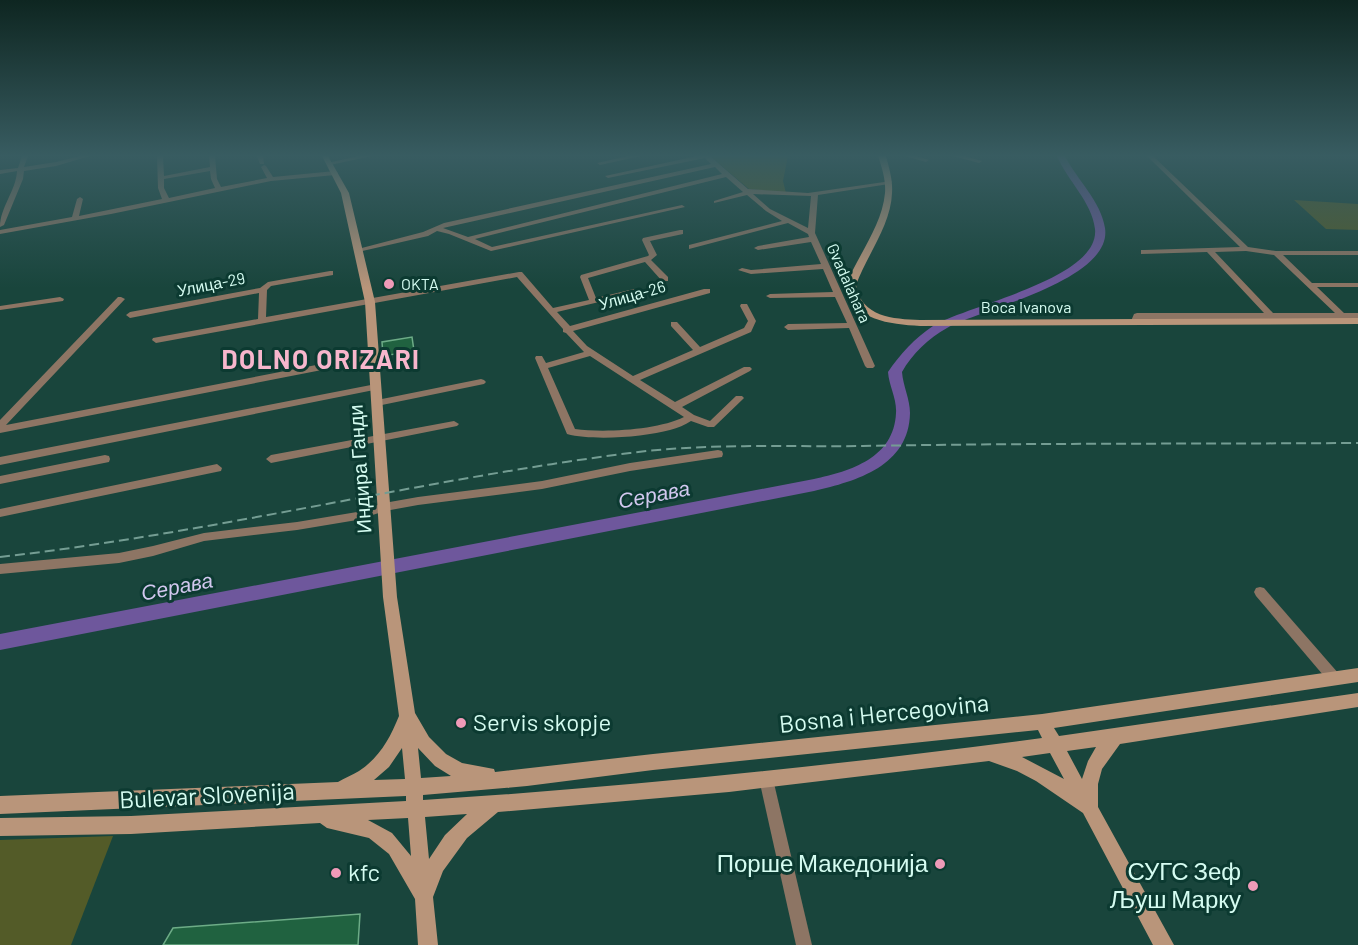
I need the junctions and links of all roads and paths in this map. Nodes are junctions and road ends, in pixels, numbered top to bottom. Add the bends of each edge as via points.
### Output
1 (80, 200) edge
2 (166, 200) edge
3 (347, 200) edge
4 (556, 200) edge
5 (624, 200) edge
6 (722, 200) edge
7 (756, 200) edge
8 (815, 200) edge
9 (888, 200) edge
10 (1196, 200) edge
11 (9, 201) joint
12 (0, 202) edge
13 (716, 202) dead end
14 (682, 207) dead end
15 (3, 211) edge
16 (75, 219) junction
17 (789, 221) junction
18 (0, 225) edge
19 (436, 229) junction
20 (0, 232) edge
21 (680, 232) dead end
22 (812, 236) junction
23 (467, 239) junction
24 (693, 247) dead end
25 (758, 248) dead end
26 (1246, 249) junction
27 (358, 250) junction
28 (1209, 250) junction
29 (1144, 252) dead end
30 (1358, 253) edge
31 (1276, 254) junction
32 (646, 259) junction
33 (826, 266) junction
34 (742, 270) dead end
35 (330, 273) dead end
36 (665, 279) dead end
37 (1309, 285) junction
38 (1358, 285) edge
39 (263, 290) junction
40 (634, 291) dead end
41 (707, 291) dead end
42 (770, 296) dead end
43 (840, 297) junction
44 (60, 299) dead end
45 (121, 299) dead end
46 (593, 300) junction
47 (370, 302) junction
48 (856, 302) junction
49 (744, 306) dead end
50 (0, 308) edge
51 (552, 311) junction
52 (130, 315) dead end
53 (1341, 316) junction
54 (1358, 316) edge
55 (1273, 319) junction
56 (262, 321) junction
57 (1358, 321) edge
58 (674, 324) dead end
59 (852, 325) junction
60 (788, 327) dead end
61 (566, 330) junction
62 (156, 340) dead end
63 (698, 350) junction
64 (591, 354) junction
65 (373, 357) junction
66 (870, 366) dead end
67 (747, 369) dead end
68 (633, 379) junction
69 (481, 382) dead end
70 (376, 387) junction
71 (739, 398) dead end
72 (377, 403) junction
73 (676, 406) junction
74 (691, 417) junction
75 (454, 424) dead end
76 (0, 428) edge
77 (378, 437) junction
78 (718, 454) dead end
79 (105, 459) dead end
80 (271, 459) dead end
81 (0, 461) edge
82 (217, 468) dead end
83 (0, 480) edge
84 (384, 507) junction
85 (0, 513) edge
86 (0, 569) edge
87 (1260, 592) dead end
88 (1358, 675) edge
89 (1334, 678) junction
90 (1358, 700) edge
91 (407, 713) junction
92 (1042, 722) junction
93 (1117, 735) junction
94 (1054, 745) junction
95 (987, 753) junction
96 (527, 778) junction
97 (766, 779) junction
98 (414, 787) junction
99 (332, 791) junction
100 (495, 803) junction
101 (0, 805) edge
102 (416, 810) junction
103 (1091, 812) junction
104 (302, 815) junction
105 (0, 827) edge
106 (424, 902) junction
107 (428, 945) edge
108 (804, 945) edge
109 (1164, 945) edge

1 - 16 street
2 - 16 street
3 - 27 street, Индира Ганди
4 - 19 street
5 - 23 street
6 - 13 street
7 - 17 street, Gvadalahara
8 - 22 street
9 - 48 street via 851,285
10 - 26 street
11 - 12 street
11 - 15 street
14 - 23 street via 492,249
15 - 18 street
16 - 20 street
17 - 22 street, Gvadalahara
17 - 24 street
19 - 23 street
19 - 27 street
21 - 32 street via 646,240 653,255
22 - 25 street
22 - 33 street, Gvadalahara
26 - 28 street
26 - 31 street
27 - 47 street, Индира Ганди
28 - 29 street
28 - 55 street
30 - 31 street
31 - 37 street
32 - 36 street
32 - 46 street via 584,277
33 - 34 street
33 - 43 street, Gvadalahara
35 - 39 street, Улица-29 via 268,284
37 - 38 street
37 - 53 street
39 - 52 street, Улица-29
39 - 56 street
40 - 46 street
41 - 61 street, Улица-26
42 - 43 street
43 - 48 street
43 - 59 street, Gvadalahara
44 - 50 street
45 - 76 street
46 - 51 street
47 - 51 street via 519,274
47 - 56 street
47 - 65 street, Индира Ганди
48 - 55 street, Boca Ivanova via 882,318 920,323
49 - 63 street via 752,321 748,330
51 - 61 street
53 - 54 street
53 - 55 street
55 - 57 street, Boca Ivanova
56 - 62 street
58 - 63 street
59 - 60 street
59 - 66 street, Gvadalahara
61 - 64 street
63 - 68 street
64 - 68 street
64 - 74 street via 541,362 571,432 669,428
65 - 70 street, Индира Ганди
65 - 76 street
67 - 73 street
68 - 73 street
69 - 72 street
70 - 72 street, Индира Ганди
70 - 81 street
71 - 74 street via 711,425
72 - 77 street, Индира Ганди
73 - 74 street
75 - 77 street
77 - 80 street
77 - 84 street, Индира Ганди
78 - 84 street via 542,485
79 - 83 street
82 - 85 street
84 - 86 street via 357,516 297,526 204,537 119,558
84 - 91 street, Индира Ганди via 388,577
87 - 89 street
88 - 89 street, Bosna i Hercegovina
89 - 92 street, Bosna i Hercegovina
90 - 93 street
91 - 96 street via 428,750 443,764 477,775
91 - 98 street, Индира Ганди
91 - 99 street via 402,733 375,770
92 - 94 street
92 - 96 street, Bosna i Hercegovina
93 - 94 street
93 - 103 street via 1093,766 1088,788
94 - 95 street
94 - 103 street
95 - 97 street
95 - 103 street via 1046,775
96 - 98 street, Bosna i Hercegovina
97 - 100 street
97 - 108 street
98 - 99 street, Bulevar Slovenija
98 - 102 street, Индира Ганди
99 - 101 street, Bulevar Slovenija
100 - 102 street
100 - 106 street via 473,818 450,843 430,878
102 - 104 street, Bulevar Slovenija
102 - 106 street, Индира Ганди
103 - 109 street
104 - 105 street, Bulevar Slovenija
104 - 106 street via 358,824 380,834 399,852
106 - 107 street, Индира Ганди

